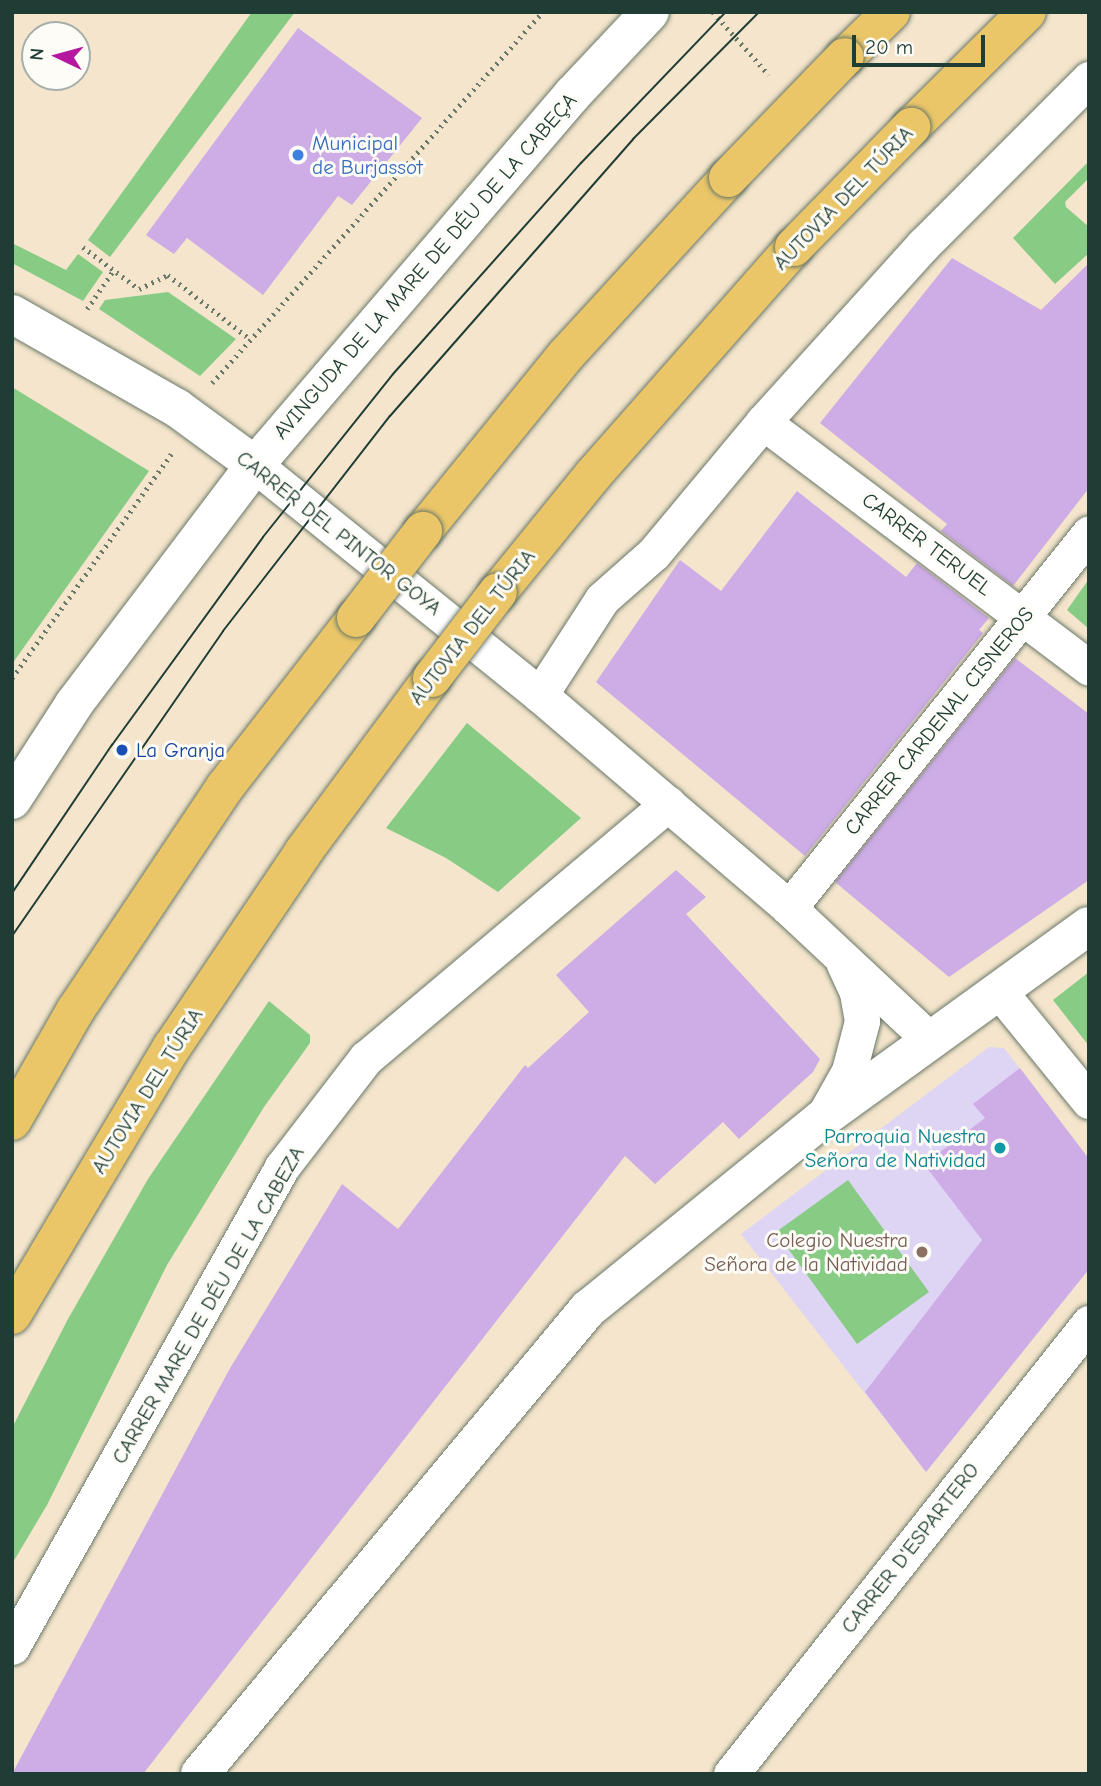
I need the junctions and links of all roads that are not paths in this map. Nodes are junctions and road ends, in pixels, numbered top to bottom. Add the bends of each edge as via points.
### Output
1 (650, 12) edge
2 (891, 12) edge
3 (1027, 12) edge
4 (1089, 79) edge
5 (12, 314) edge
6 (763, 422) junction
7 (255, 466) junction
8 (1089, 533) edge
9 (1023, 616) junction
10 (1089, 668) edge
11 (540, 695) junction
12 (12, 800) edge
13 (668, 804) junction
14 (789, 908) junction
15 (1089, 926) edge
16 (834, 950) junction
17 (1000, 992) junction
18 (929, 1039) junction
19 (1089, 1101) edge
20 (822, 1119) junction
21 (12, 1121) edge
22 (12, 1315) edge
23 (1089, 1323) edge
24 (12, 1647) edge
25 (200, 1774) edge
26 (731, 1774) edge

1 - 7 street, AVINGUDA DE LA MARE DE DÉU DE LA CABEÇA via 573,94
2 - 21 highway, bridge via 728,178 567,354 423,531 218,799 75,1011
3 - 22 highway, AUTOVIA DEL TÚRIA, bridge via 794,247 593,475 498,592 304,851 172,1047
4 - 6 street via 923,245
5 - 7 street, CARRER DEL PINTOR GOYA via 177,408
6 - 9 street, CARRER TERUEL
6 - 11 street via 654,553 584,620
7 - 11 street, CARRER DEL PINTOR GOYA
7 - 12 street, AVINGUDA DE LA MARE DE DÉU DE LA CABEÇA via 74,704
8 - 9 street, CARRER CARDENAL CISNEROS
9 - 10 street, CARRER TERUEL
9 - 14 street, CARRER CARDENAL CISNEROS
11 - 13 street, CARRER DEL PINTOR GOYA
13 - 14 street, CARRER DEL PINTOR GOYA
13 - 24 street, CARRER MARE DE DÉU DE LA CABEZA via 366,1058 282,1167
14 - 16 street, CARRER DEL PINTOR GOYA
15 - 17 street
16 - 18 street, CARRER DEL PINTOR GOYA
16 - 20 street, CARRER DEL PINTOR GOYA via 857,992 862,1021 849,1071
17 - 18 street
17 - 19 street
18 - 20 street
20 - 25 street via 588,1309
23 - 26 street, CARRER D'ESPARTERO

